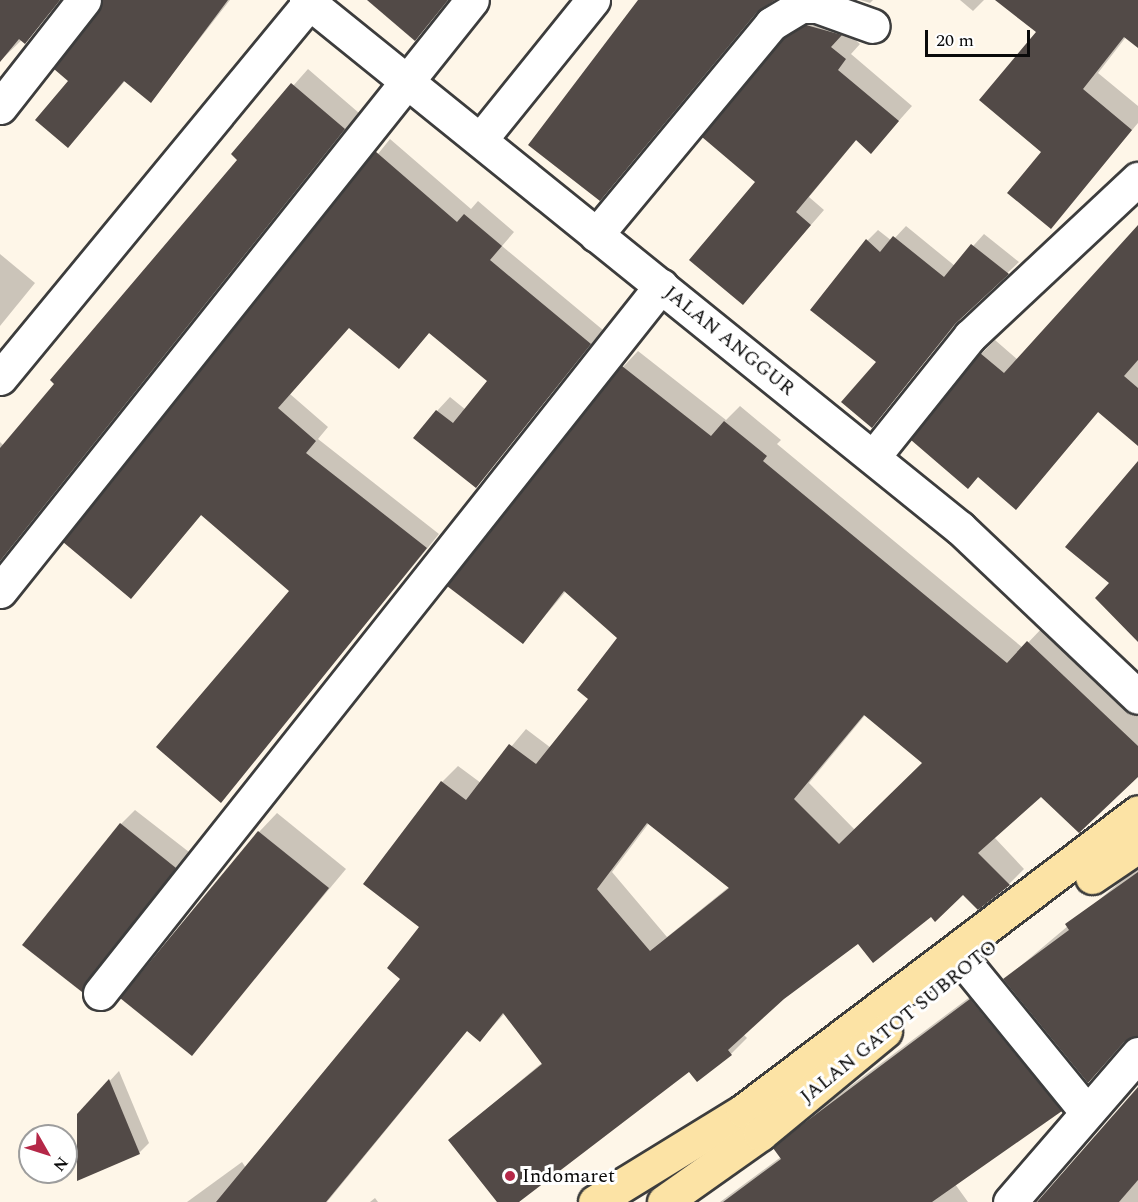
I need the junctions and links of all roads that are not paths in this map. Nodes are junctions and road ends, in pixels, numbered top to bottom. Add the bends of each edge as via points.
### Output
1 (84, 0) edge
2 (472, 0) edge
3 (592, 0) edge
4 (307, 1) edge
5 (873, 26) dead end
6 (407, 81) junction
7 (0, 107) edge
8 (480, 140) junction
9 (1138, 179) edge
10 (596, 235) junction
11 (661, 286) junction
12 (0, 378) edge
13 (873, 457) junction
14 (0, 591) edge
15 (1138, 697) edge
16 (1138, 812) edge
17 (1138, 846) edge
18 (966, 963) junction
19 (99, 993) dead end
20 (1138, 1054) edge
21 (1086, 1111) junction
22 (752, 1123) junction
23 (595, 1202) edge
24 (664, 1202) edge
25 (1010, 1202) edge

1 - 7 street
2 - 6 street
3 - 8 street
4 - 6 street, JALAN ANGGUR
4 - 12 street
5 - 10 street via 817,6 801,6 771,24
6 - 8 street, JALAN ANGGUR
6 - 14 street
8 - 10 street, JALAN ANGGUR
9 - 13 street via 970,336
10 - 11 street, JALAN ANGGUR
11 - 13 street, JALAN ANGGUR
11 - 19 street
13 - 15 street, JALAN ANGGUR via 960,528
16 - 22 main road
17 - 18 main road, JALAN GATOT SUBROTO
18 - 21 street
18 - 22 main road, JALAN GATOT SUBROTO
20 - 21 street
21 - 25 street
22 - 23 main road
22 - 24 main road, JALAN GATOT SUBROTO

